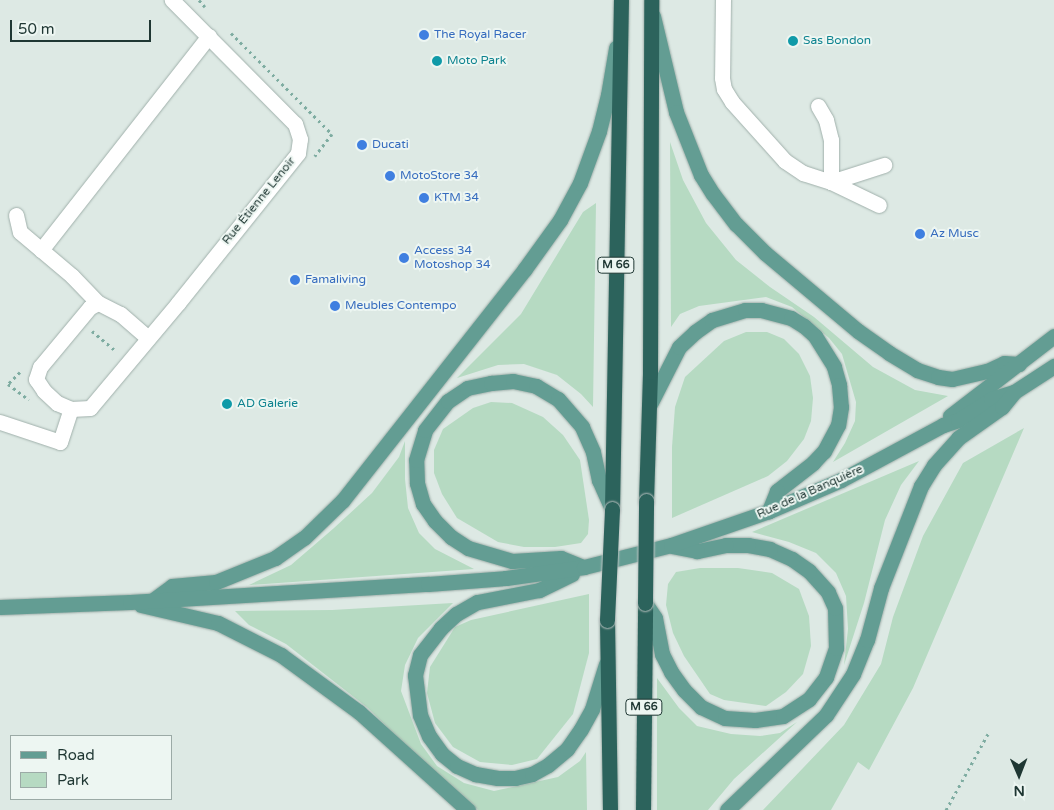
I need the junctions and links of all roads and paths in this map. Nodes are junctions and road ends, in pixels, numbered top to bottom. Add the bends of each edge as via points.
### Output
1 (172, 0) edge
2 (200, 0) edge
3 (620, 0) edge
4 (723, 0) edge
5 (651, 4) edge
6 (206, 9) dead end
7 (620, 22) junction
8 (226, 28) dead end
9 (209, 36) junction
10 (818, 106) dead end
11 (309, 163) dead end
12 (884, 165) dead end
13 (831, 182) junction
14 (879, 205) dead end
15 (16, 215) dead end
16 (41, 250) junction
17 (98, 303) junction
18 (86, 326) dead end
19 (1054, 336) edge
20 (148, 338) junction
21 (122, 357) dead end
22 (1019, 364) junction
23 (24, 366) dead end
24 (1054, 366) edge
25 (1014, 392) junction
26 (32, 402) dead end
27 (649, 406) junction
28 (70, 409) junction
29 (0, 422) edge
30 (943, 425) junction
31 (612, 509) junction
32 (769, 511) junction
33 (671, 545) junction
34 (584, 567) junction
35 (153, 600) junction
36 (130, 602) junction
37 (645, 603) junction
38 (0, 607) edge
39 (606, 664) junction
40 (988, 734) dead end
41 (468, 810) edge
42 (610, 810) edge
43 (644, 810) edge
44 (727, 810) edge
45 (946, 810) edge

1 - 9 street, Rue Étienne Lenoir
2 - 6 path
3 - 7 highway, M 66
4 - 13 street via 721,64 724,89 784,161 803,173
5 - 22 main road, M 66 via 676,112 701,175 736,224 765,253 858,330 917,370 952,379 987,371 1004,363
5 - 27 highway, M 66
7 - 31 highway, M 66
7 - 35 main road, M 66 via 599,131 580,183 560,220 343,500 304,538 275,558 216,582 172,586
8 - 11 path via 332,134
9 - 16 street
9 - 20 street, Rue Étienne Lenoir via 296,124 300,139 298,153
10 - 13 street via 831,140
12 - 13 street
13 - 14 street
15 - 16 street via 20,232
16 - 17 street
17 - 20 street via 120,314
17 - 28 street via 90,307 40,367 36,379 57,403
18 - 21 path
19 - 22 main road, Rue de la Banquière
20 - 28 street, Rue Étienne Lenoir via 90,408
22 - 30 main road, Rue de la Banquière via 952,413
23 - 26 path via 8,384
24 - 25 main road, Rue de la Banquière
25 - 30 main road, Rue de la Banquière via 991,399 958,420
25 - 44 main road via 1002,407 958,438 934,465 921,486 881,588 867,640 853,674 826,716
27 - 32 main road, M 66 via 680,347 712,320 745,310 761,310 791,318 804,326 815,336 840,385 838,425 824,451 813,463 777,491
27 - 37 highway, M 66, bridge
28 - 29 street via 60,442
30 - 32 main road, Rue de la Banquière via 841,480
31 - 34 main road, M 66 via 582,427 558,399 536,386 513,381 468,388 448,401 425,430 416,460 417,482 423,504 451,537 468,548 512,561 561,558
31 - 39 highway, M 66, bridge
32 - 33 main road, Rue de la Banquière
33 - 34 main road, Rue de la Banquière
33 - 37 main road, M 66 via 697,551 726,544 748,545 792,558 809,570 828,592 835,608 836,648 826,677 808,699 783,716 755,720 725,718 701,707 671,672 662,654 655,618
34 - 35 main road via 506,578
34 - 39 main road, M 66 via 538,590 477,602 456,614 420,655 415,675 420,715 442,754 457,766 475,774 498,778 532,774 567,749 581,729 592,708
35 - 36 main road
36 - 38 main road
36 - 41 main road via 218,623 281,655 359,712
37 - 43 highway, M 66
39 - 42 highway, M 66
40 - 45 path

